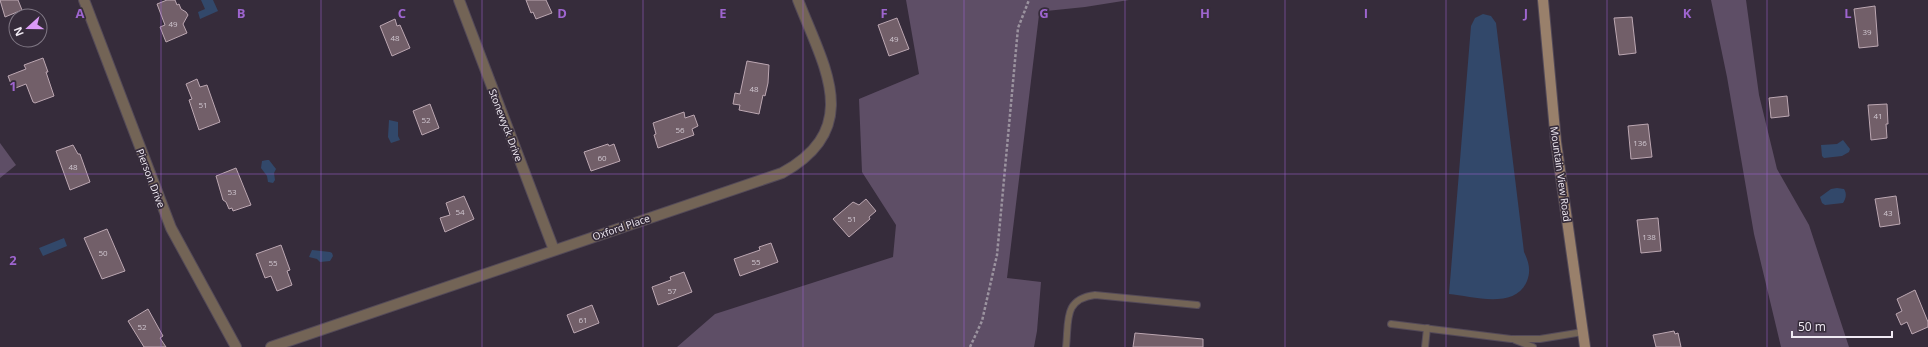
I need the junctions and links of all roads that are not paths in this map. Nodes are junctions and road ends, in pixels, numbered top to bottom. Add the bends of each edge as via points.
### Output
1 (84, 0) edge
2 (459, 0) edge
3 (798, 0) edge
4 (1543, 0) edge
5 (554, 250) junction
6 (1197, 306) dead end
7 (1391, 324) dead end
8 (1427, 328) junction
9 (1583, 332) junction
10 (1511, 339) junction
11 (236, 347) edge
12 (271, 347) edge
13 (1066, 347) edge
14 (1425, 347) edge
15 (1533, 347) edge
16 (1585, 347) edge

1 - 11 street, Pierson Drive via 171,228
2 - 5 street, Stonewyck Drive
3 - 5 street, Oxford Place via 830,88 832,106 829,123 812,152 800,163 782,172
4 - 9 street, Mountain View Road via 1556,142
5 - 12 street, Oxford Place
6 - 13 lane via 1095,295 1083,297 1070,309
7 - 8 lane
8 - 10 lane
8 - 14 lane
9 - 10 lane via 1540,339
9 - 16 street, Mountain View Road
10 - 15 lane

